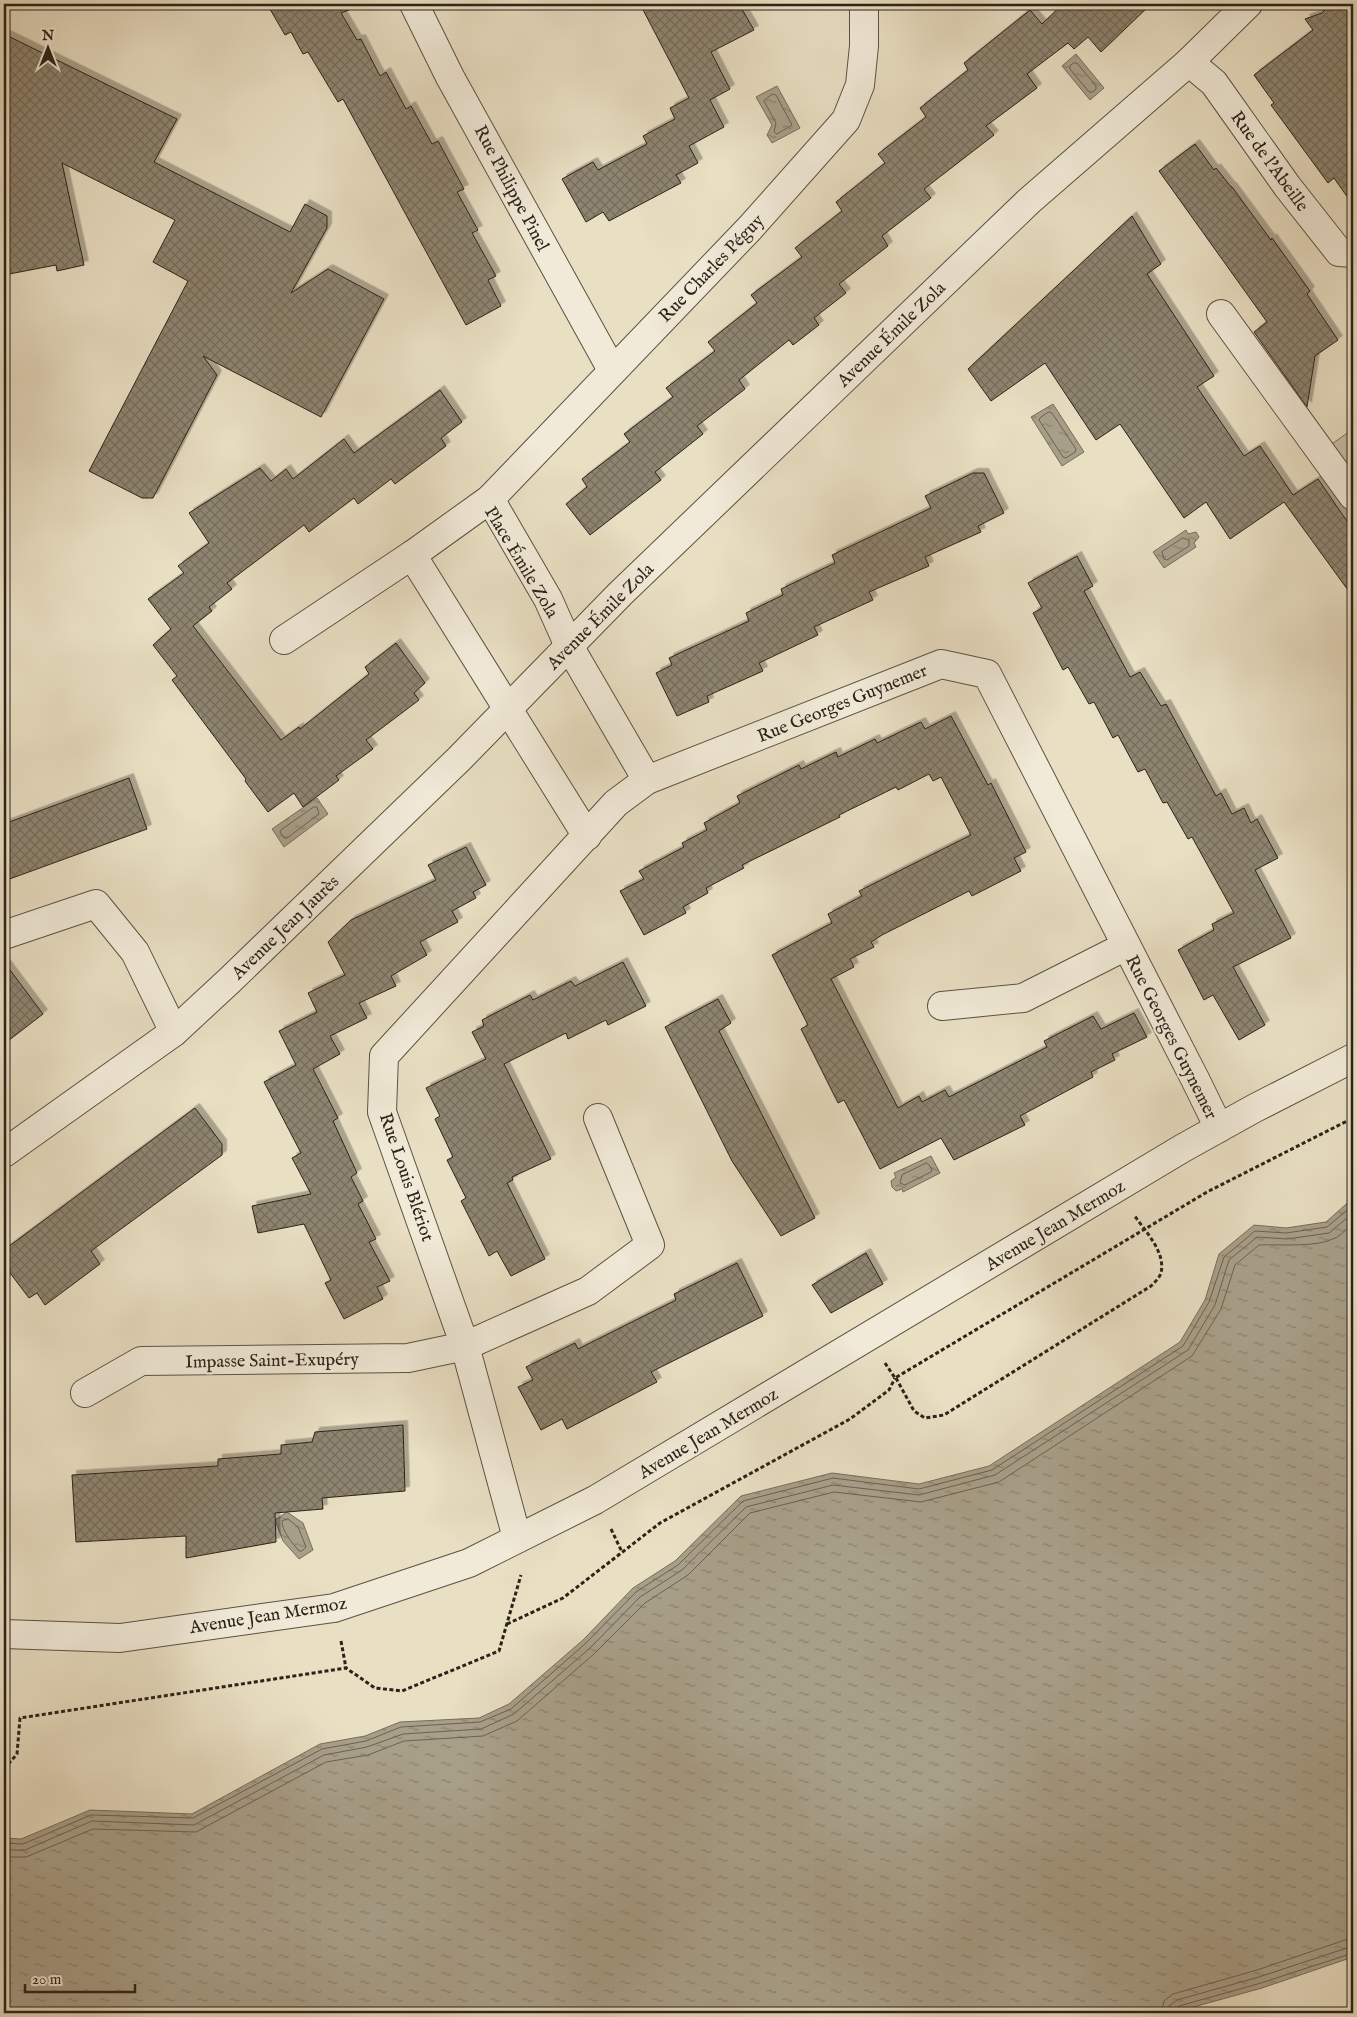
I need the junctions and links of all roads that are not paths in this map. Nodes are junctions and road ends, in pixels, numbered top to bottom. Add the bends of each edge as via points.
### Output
1 (414, 4) edge
2 (864, 4) edge
3 (1248, 4) edge
4 (1189, 62) junction
5 (1353, 253) edge
6 (1221, 314) dead end
7 (612, 370) junction
8 (1353, 496) edge
9 (490, 499) junction
10 (412, 555) junction
11 (284, 640) dead end
12 (569, 646) junction
13 (542, 674) joint
14 (508, 708) junction
15 (647, 780) junction
16 (616, 803) joint
17 (587, 836) junction
18 (4, 935) edge
19 (1126, 946) junction
20 (942, 1006) dead end
21 (174, 1032) junction
22 (1353, 1058) edge
23 (598, 1118) dead end
24 (1219, 1128) junction
25 (4, 1153) edge
26 (465, 1346) junction
27 (85, 1393) dead end
28 (517, 1538) junction
29 (4, 1634) edge

1 - 7 street, Rue Philippe Pinel via 450,77
2 - 7 street, Rue Charles Péguy via 860,85 846,120 750,228
3 - 4 street, Avenue Émile Zola
4 - 5 street, Rue de l'Abeille via 1214,83 1287,186 1339,252
4 - 12 street, Avenue Émile Zola via 1029,201
6 - 8 street
7 - 9 street, Rue Charles Péguy
9 - 10 street, Place Émile Zola
9 - 12 street, Place Émile Zola via 548,599
10 - 11 street, Place Émile Zola
10 - 14 street
12 - 13 street, Avenue Émile Zola
12 - 15 street, Place Émile Zola
13 - 14 street, Avenue Jean Jaurès
14 - 17 street
14 - 21 street, Avenue Jean Jaurès via 459,760
15 - 16 street, Rue Georges Guynemer
15 - 19 street, Rue Georges Guynemer via 940,664 987,674
16 - 17 street, Rue Louis Blériot
17 - 26 street, Rue Louis Blériot via 384,1056 382,1112
18 - 21 street via 96,904 135,952
19 - 20 street, Rue Georges Guynemer via 1023,998
19 - 24 street, Rue Georges Guynemer
21 - 25 street, Avenue Jean Jaurès
22 - 24 street, Avenue Jean Mermoz
23 - 26 street, Impasse Saint-Exupéry via 650,1245 588,1291
24 - 28 street, Avenue Jean Mermoz via 595,1500
26 - 27 street, Impasse Saint-Exupéry via 408,1358 141,1361
26 - 28 street, Rue Louis Blériot
28 - 29 street, Avenue Jean Mermoz via 469,1563 334,1608 120,1638

